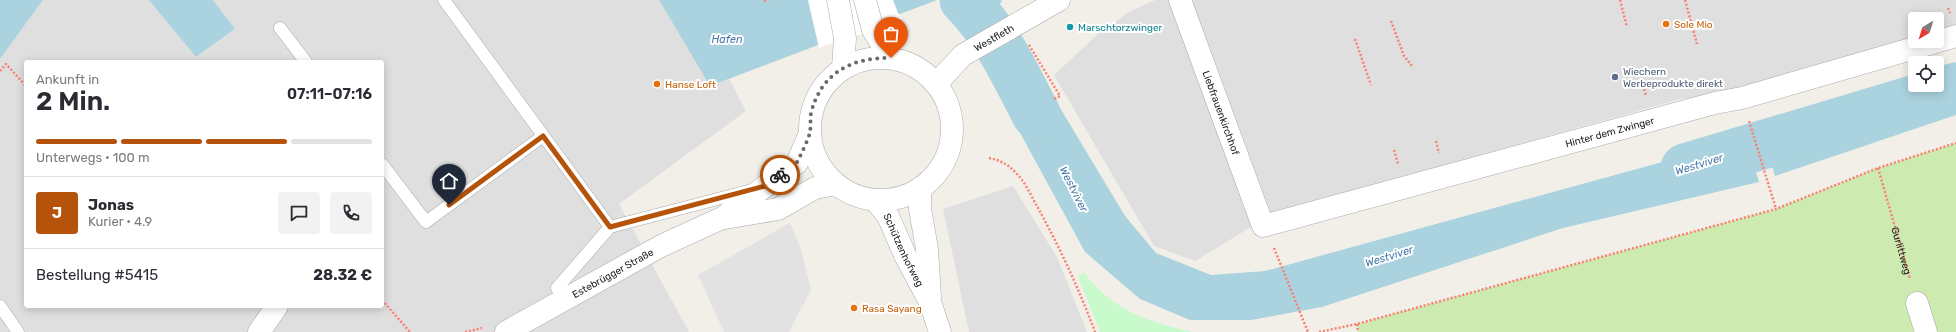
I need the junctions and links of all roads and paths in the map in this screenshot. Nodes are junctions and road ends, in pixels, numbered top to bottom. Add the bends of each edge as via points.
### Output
1 (444, 0) edge
2 (768, 0) edge
3 (838, 0) edge
4 (865, 0) edge
5 (1059, 0) edge
6 (1180, 0) edge
7 (1620, 0) edge
8 (1685, 0) edge
9 (764, 1) dead end
10 (1391, 21) dead end
11 (1017, 24) junction
12 (1627, 27) dead end
13 (280, 28) dead end
14 (1956, 36) edge
15 (1355, 39) dead end
16 (1697, 44) dead end
17 (891, 58) junction
18 (304, 60) edge
19 (1412, 66) dead end
20 (843, 68) junction
21 (0, 71) edge
22 (24, 84) edge
23 (936, 84) junction
24 (1371, 86) dead end
25 (1742, 98) junction
26 (1054, 99) dead end
27 (810, 133) junction
28 (543, 136) junction
29 (1956, 143) edge
30 (989, 158) dead end
31 (384, 167) edge
32 (1878, 168) junction
33 (835, 184) junction
34 (765, 186) junction
35 (920, 188) junction
36 (875, 200) junction
37 (1776, 209) junction
38 (722, 218) junction
39 (1263, 226) joint
40 (610, 227) junction
41 (1278, 256) dead end
42 (563, 301) junction
43 (384, 302) edge
44 (930, 302) junction
45 (1917, 303) joint
46 (0, 306) edge
47 (276, 308) edge
48 (1357, 324) junction
49 (18, 332) edge
50 (259, 332) edge
51 (410, 332) edge
52 (506, 332) edge
53 (940, 332) edge
54 (1096, 332) edge
55 (1308, 332) edge
56 (1319, 332) edge
57 (1358, 332) edge
58 (1926, 332) edge

1 - 28 lane
2 - 9 path
3 - 20 street via 845,38
4 - 17 street via 873,30
5 - 11 street, Westfleth
6 - 39 street, Liebfrauenkirchhof
7 - 12 path
8 - 16 path
10 - 19 path via 1404,56
11 - 23 street, Westfleth via 959,58
11 - 26 path via 1060,96
13 - 18 lane
14 - 25 street, Hinter dem Zwinger
15 - 24 path
17 - 20 street via 858,61
17 - 23 street via 924,71
20 - 27 street via 828,80 817,96 811,114
21 - 22 path via 6,64
23 - 35 street via 948,105 952,129 948,153 937,173
25 - 37 path
25 - 39 street, Hinter dem Zwinger via 1708,105
27 - 33 street via 813,152 822,170
27 - 34 street, Estebrügger Straße via 797,163
28 - 31 lane via 426,222
28 - 40 lane
29 - 32 path
30 - 54 path via 999,160 1016,172 1026,188 1075,279
32 - 37 path
32 - 45 path, Gurlittweg
33 - 36 street via 854,195
33 - 38 street, Estebrügger Straße via 815,188 778,208
34 - 38 street, Estebrügger Straße
34 - 40 lane
35 - 36 street via 899,198
35 - 44 street, Schützenhofweg
36 - 44 street, Schützenhofweg via 888,216
37 - 48 path
38 - 42 street, Estebrügger Straße via 661,246
40 - 42 lane via 557,288
41 - 55 path
42 - 52 street, Estebrügger Straße
43 - 51 path
44 - 53 street, Schützenhofweg
45 - 58 street
46 - 49 lane
47 - 50 street
48 - 56 path
48 - 57 path

